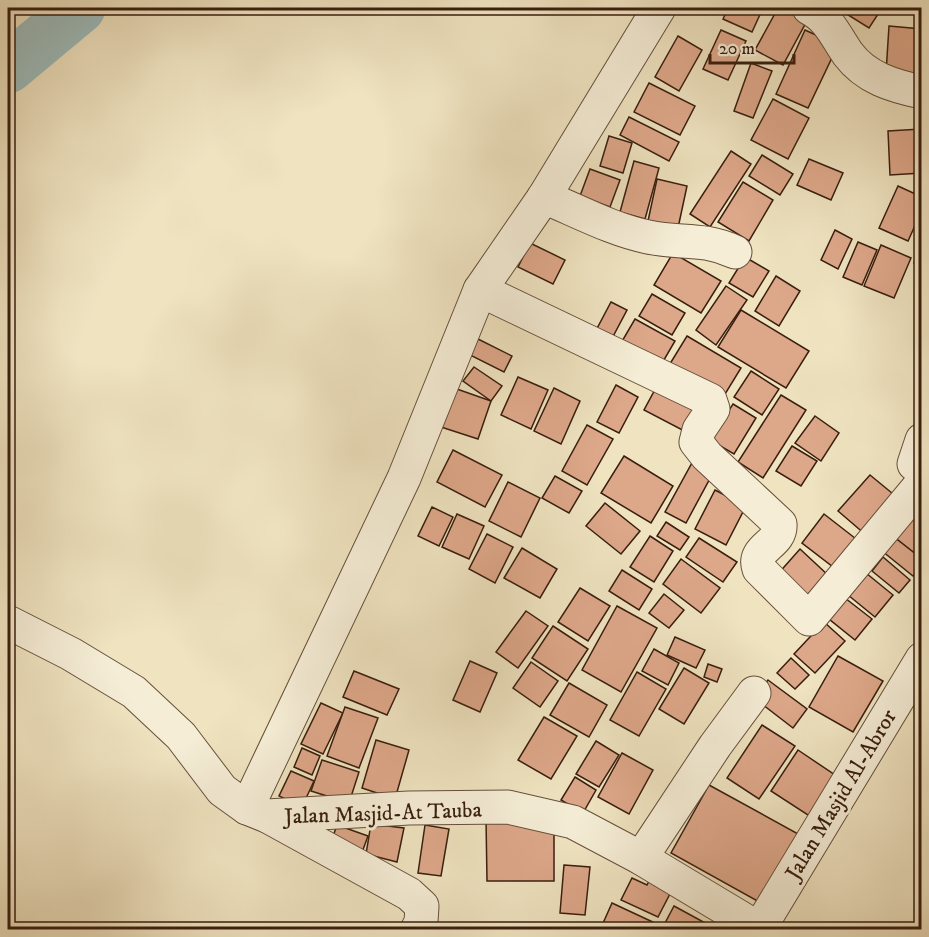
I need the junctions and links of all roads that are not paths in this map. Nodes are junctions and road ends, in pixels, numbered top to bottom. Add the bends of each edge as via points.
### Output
1 (659, 8) edge
2 (809, 8) edge
3 (921, 92) edge
4 (544, 197) junction
5 (735, 252) dead end
6 (480, 290) junction
7 (921, 440) edge
8 (921, 468) edge
9 (921, 483) edge
10 (8, 622) edge
11 (921, 659) edge
12 (754, 693) dead end
13 (257, 812) junction
14 (641, 858) junction
15 (757, 929) edge
16 (417, 930) edge

1 - 4 street
2 - 3 street via 827,20 861,68 878,79
4 - 5 street via 647,237 697,240
4 - 6 street
6 - 9 street via 710,400 713,409 696,442 706,456 780,524 778,537 759,554 757,562 808,619
6 - 13 street via 404,478
7 - 8 street via 914,464
10 - 13 street via 71,654 134,693 181,736 222,790
11 - 15 street, Jalan Masjid Al-Abror
12 - 14 street via 714,746
13 - 14 street, Jalan Masjid-At Tauba via 508,807 573,822
13 - 16 street via 410,894 422,906
14 - 15 street, Jalan Masjid-At Tauba

